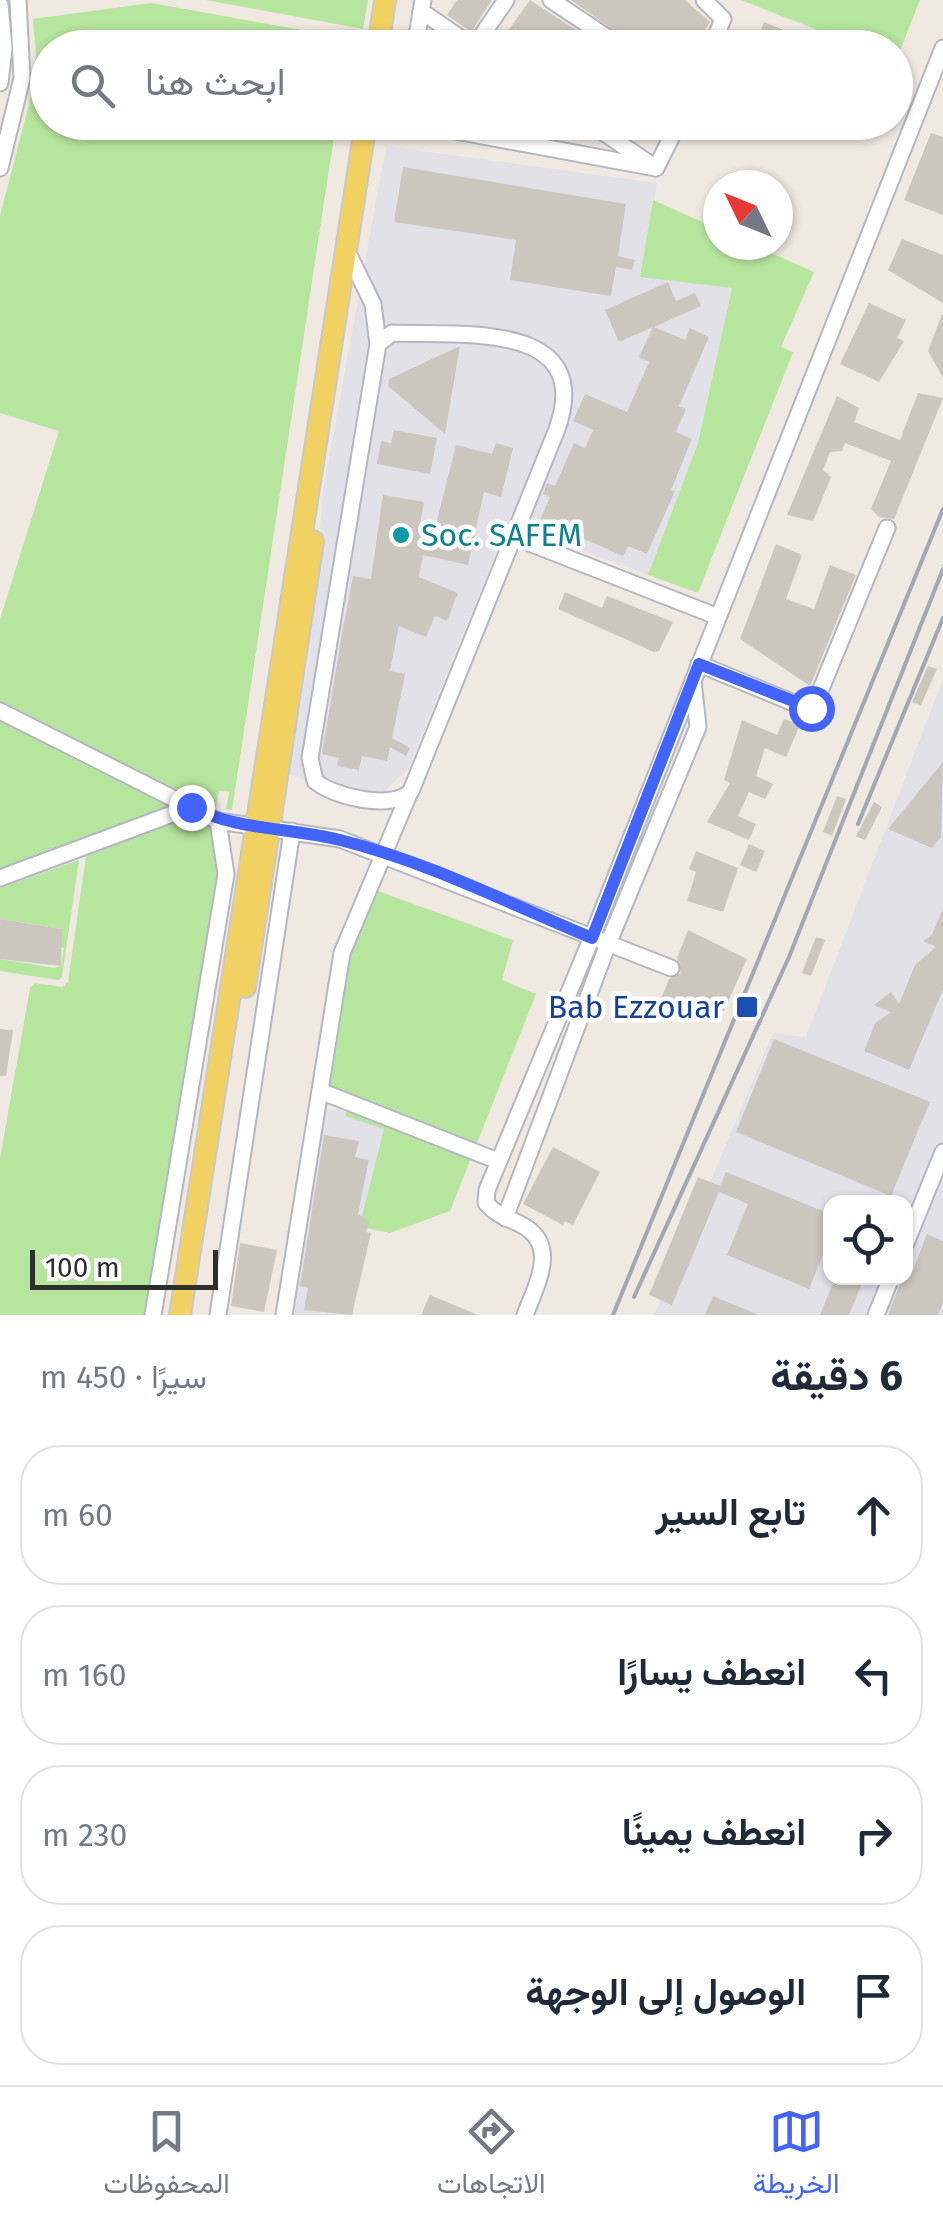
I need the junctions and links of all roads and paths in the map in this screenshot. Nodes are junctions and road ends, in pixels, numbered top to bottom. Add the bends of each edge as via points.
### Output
1 (18, 0) edge
2 (386, 0) edge
3 (396, 0) edge
4 (506, 0) edge
5 (551, 0) edge
6 (704, 0) edge
7 (422, 6) edge
8 (1, 14) edge
9 (20, 17) junction
10 (381, 30) edge
11 (391, 30) edge
12 (453, 30) edge
13 (486, 30) edge
14 (596, 30) edge
15 (718, 30) edge
16 (943, 48) edge
17 (0, 83) edge
18 (913, 123) edge
19 (364, 140) edge
20 (373, 140) edge
21 (504, 140) edge
22 (615, 140) edge
23 (670, 140) edge
24 (906, 140) edge
25 (0, 168) edge
26 (656, 168) junction
27 (350, 256) junction
28 (378, 344) junction
29 (887, 528) dead end
30 (514, 537) junction
31 (716, 616) junction
32 (699, 664) junction
33 (692, 681) junction
34 (0, 710) edge
35 (411, 790) junction
36 (191, 807) junction
37 (218, 821) junction
38 (272, 829) junction
39 (384, 853) junction
40 (0, 878) edge
41 (592, 938) junction
42 (608, 944) junction
43 (671, 968) dead end
44 (320, 1091) junction
45 (943, 1152) edge
46 (498, 1161) junction
47 (505, 1218) junction
48 (913, 1226) edge
49 (889, 1285) edge
50 (154, 1315) edge
51 (180, 1315) edge
52 (192, 1315) edge
53 (218, 1315) edge
54 (284, 1315) edge
55 (524, 1315) edge
56 (876, 1315) edge

1 - 9 street
2 - 10 main road
3 - 11 main road
4 - 13 street
5 - 14 street
6 - 15 street via 723,19
7 - 12 street
8 - 9 street
8 - 17 street
9 - 25 street via 22,78
16 - 18 street
19 - 27 main road
20 - 27 main road
21 - 26 street
22 - 26 street
23 - 26 street
24 - 31 street
27 - 28 street via 373,304
27 - 38 main road
28 - 30 street via 392,333 514,338 539,348 550,361 560,377 564,410
28 - 35 street via 311,770 332,793 394,800
29 - 32 street via 811,708
30 - 31 street
30 - 35 street
31 - 32 street
32 - 33 street
33 - 41 street
33 - 42 street via 698,727
34 - 36 street
35 - 39 street
36 - 37 street
36 - 40 street
37 - 38 street
37 - 50 street via 226,874
38 - 39 street
38 - 51 main road
38 - 52 main road
38 - 53 street
39 - 41 street
39 - 44 street via 342,953
41 - 42 street
41 - 46 street
42 - 43 street
42 - 47 street
44 - 46 street
44 - 54 street
45 - 48 street
46 - 47 street via 486,1203
47 - 55 street via 524,1226 544,1249
49 - 56 street

